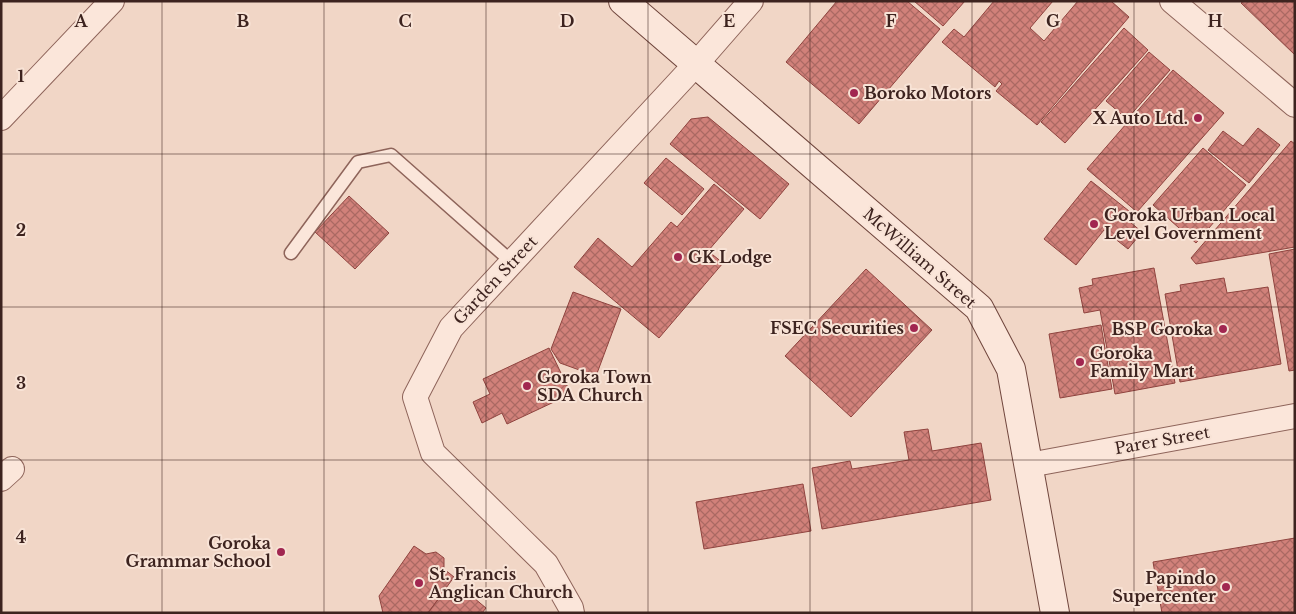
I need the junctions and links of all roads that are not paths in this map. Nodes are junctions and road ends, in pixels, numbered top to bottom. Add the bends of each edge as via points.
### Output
1 (112, 1) edge
2 (623, 1) edge
3 (751, 1) edge
4 (1172, 1) edge
5 (696, 64) junction
6 (1295, 105) edge
7 (1, 118) edge
8 (290, 253) dead end
9 (512, 262) junction
10 (1295, 416) edge
11 (1029, 465) junction
12 (572, 613) edge
13 (1055, 613) edge

1 - 7 street
2 - 5 street, McWilliam Street
3 - 5 street, Garden Street
4 - 6 street
5 - 9 street, Garden Street
5 - 11 street, McWilliam Street via 979,308 1011,369
8 - 9 lane via 358,162 391,155
9 - 12 street, Garden Street via 451,328 416,397 433,453 546,564
10 - 11 street, Parer Street
11 - 13 street, McWilliam Street

